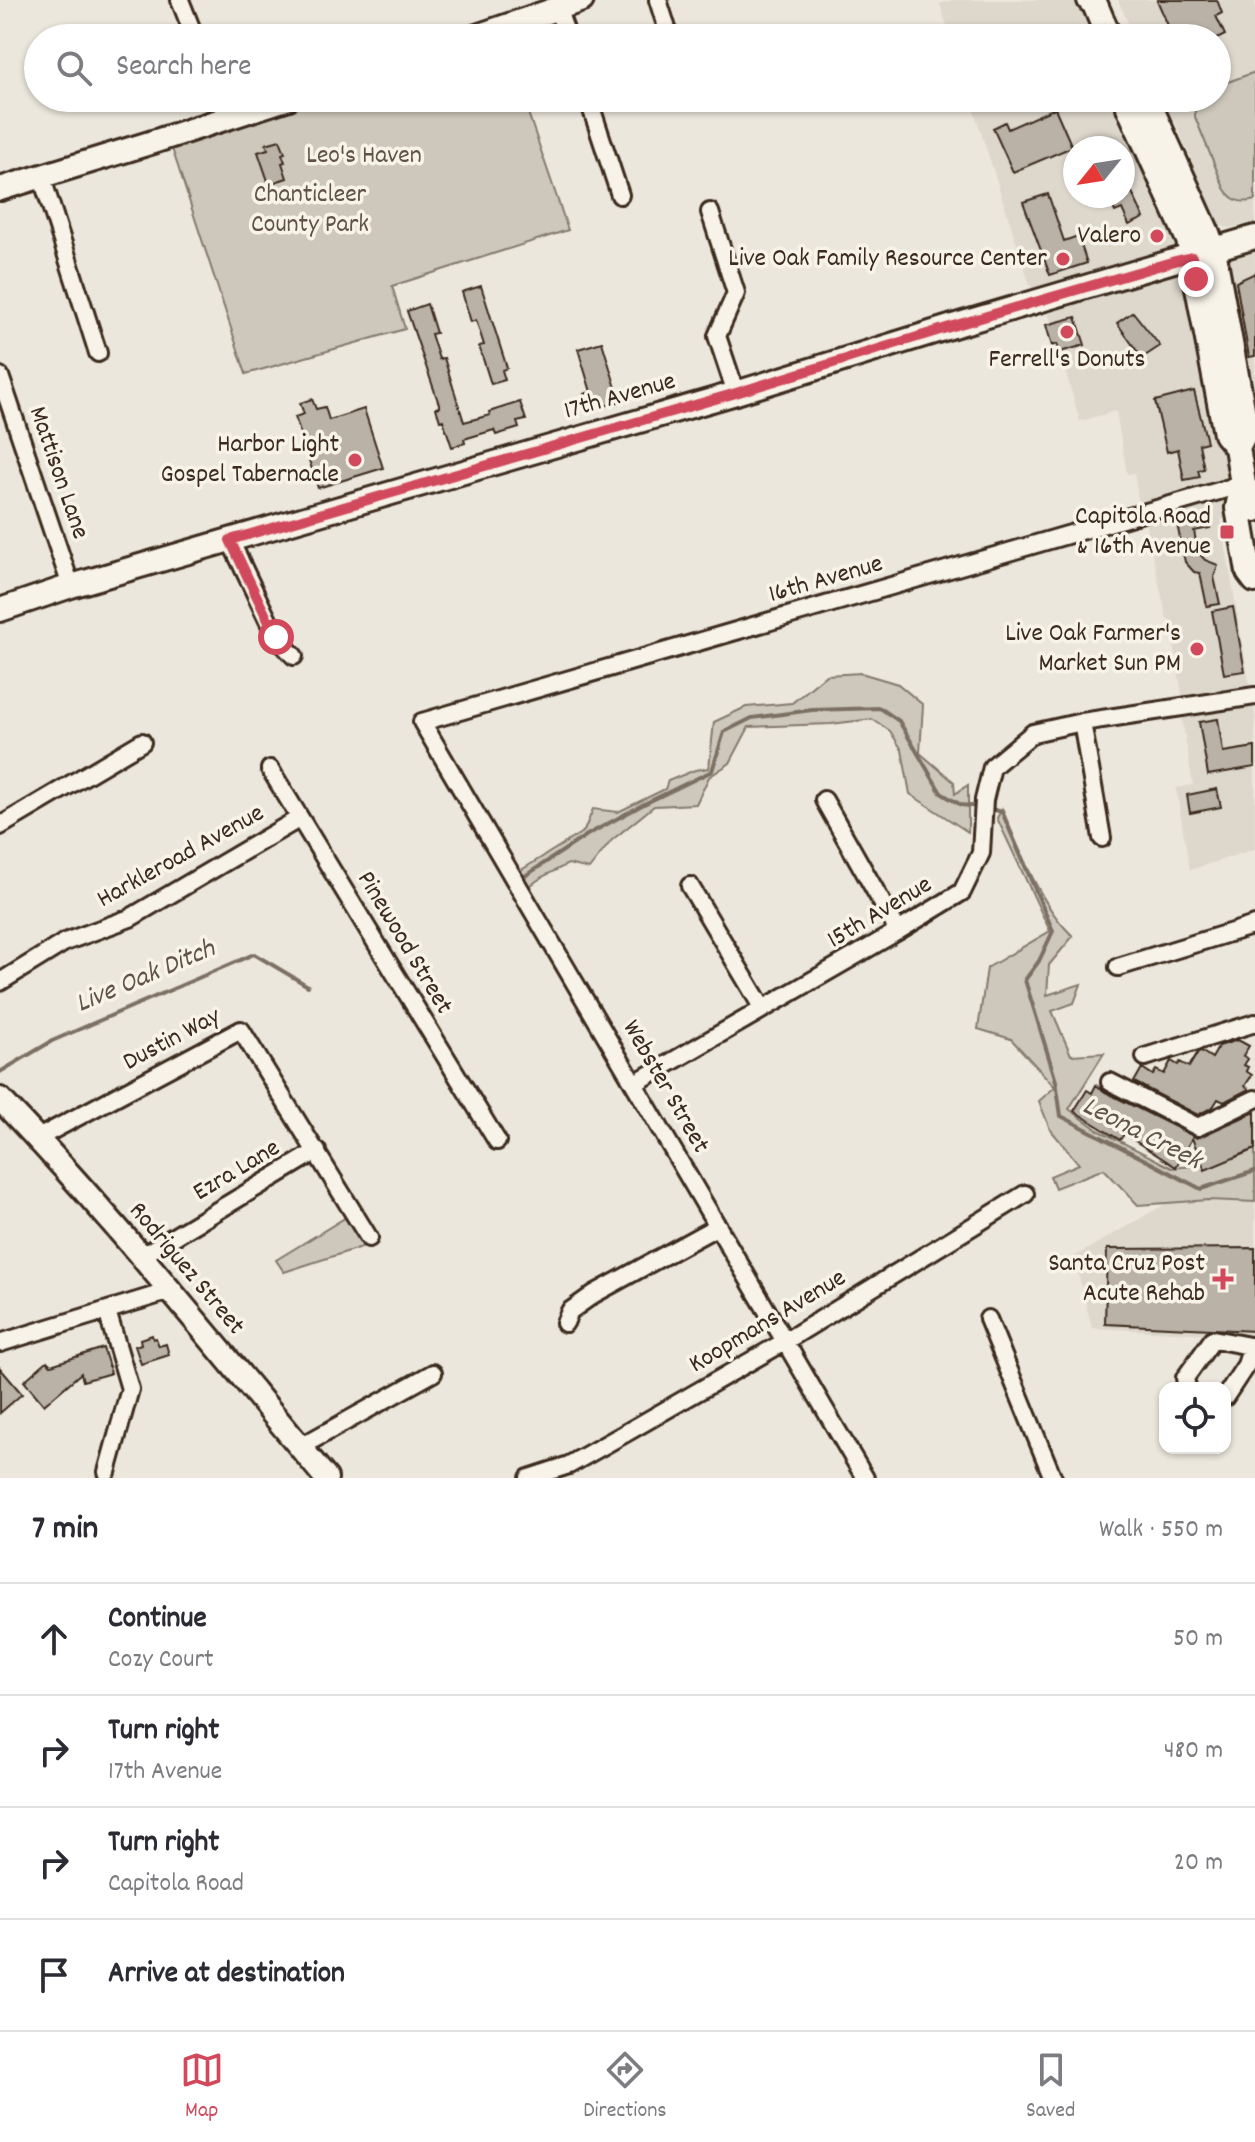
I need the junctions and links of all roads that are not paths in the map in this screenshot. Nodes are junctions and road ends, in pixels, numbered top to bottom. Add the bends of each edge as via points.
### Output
1 (180, 0) edge
2 (582, 0) edge
3 (658, 0) edge
4 (1093, 1) edge
5 (557, 8) junction
6 (189, 24) edge
7 (511, 24) edge
8 (563, 24) edge
9 (666, 24) edge
10 (1103, 24) edge
11 (215, 112) edge
12 (593, 112) edge
13 (1131, 112) edge
14 (1152, 112) edge
15 (41, 175) junction
16 (0, 189) edge
17 (620, 195) dead end
18 (710, 212) dead end
19 (1255, 237) edge
20 (1202, 254) junction
21 (98, 353) dead end
22 (0, 376) edge
23 (736, 393) junction
24 (1243, 484) junction
25 (1255, 509) edge
26 (230, 540) junction
27 (1255, 580) edge
28 (71, 586) junction
29 (0, 610) edge
30 (294, 656) dead end
31 (1255, 696) edge
32 (422, 722) joint
33 (1082, 722) junction
34 (142, 742) dead end
35 (270, 769) dead end
36 (824, 800) dead end
37 (300, 818) junction
38 (0, 826) edge
39 (1102, 838) dead end
40 (690, 886) dead end
41 (1255, 925) edge
42 (898, 931) junction
43 (1118, 967) dead end
44 (0, 982) edge
45 (763, 1009) junction
46 (1255, 1023) edge
47 (1145, 1057) dead end
48 (1110, 1082) dead end
49 (635, 1083) junction
50 (0, 1099) edge
51 (1255, 1099) edge
52 (38, 1138) junction
53 (497, 1141) dead end
54 (317, 1151) junction
55 (1025, 1194) dead end
56 (718, 1226) junction
57 (369, 1238) dead end
58 (140, 1257) junction
59 (170, 1291) junction
60 (107, 1311) junction
61 (988, 1319) dead end
62 (565, 1323) dead end
63 (784, 1342) junction
64 (0, 1343) edge
65 (1253, 1346) edge
66 (433, 1373) dead end
67 (1186, 1382) edge
68 (1231, 1388) edge
69 (300, 1447) junction
70 (107, 1472) dead end
71 (326, 1478) edge
72 (529, 1478) edge
73 (865, 1478) edge
74 (1053, 1478) edge

1 - 6 street
2 - 5 main road
3 - 9 street
4 - 10 main road
5 - 7 main road
5 - 8 street
11 - 15 main road via 153,142
12 - 17 street
13 - 20 main road via 1189,240
14 - 20 main road via 1207,233
15 - 16 main road
15 - 21 street
18 - 23 street via 736,293 717,336
19 - 20 main road, 17th Avenue
20 - 23 main road, 17th Avenue
20 - 24 main road via 1226,434 1237,447
22 - 28 street, Mattison Lane
23 - 26 main road, 17th Avenue
24 - 25 main road
24 - 27 main road via 1238,508 1249,572
24 - 32 street, 16th Avenue
26 - 28 main road, 17th Avenue
26 - 30 street via 276,637
28 - 29 main road, 17th Avenue
31 - 33 street, 15th Avenue
32 - 49 street, Webster Street
33 - 39 street
33 - 42 street, 15th Avenue via 1033,733 992,767 981,853 962,892
34 - 38 street
35 - 37 street, Pinewood Street
36 - 42 street
37 - 44 street, Harkleroad Avenue via 130,918 65,942
37 - 53 street, Pinewood Street
40 - 45 street
41 - 43 street
42 - 45 street, 15th Avenue
45 - 49 street, 15th Avenue
46 - 47 street
48 - 51 street via 1198,1127
49 - 56 street, Webster Street
50 - 52 main road, Rodriguez Street
52 - 54 street, Dustin Way via 241,1030
52 - 58 main road, Rodriguez Street
54 - 57 street, Dustin Way
54 - 58 street, Ezra Lane
55 - 63 street, Koopmans Avenue
56 - 62 street via 594,1294 570,1311
56 - 63 street, Webster Street
58 - 59 main road, Rodriguez Street
59 - 60 street
59 - 69 main road, Rodriguez Street
60 - 64 street
60 - 70 street via 130,1389
61 - 74 street
63 - 72 street, Koopmans Avenue via 569,1465
63 - 73 street, Webster Street
65 - 67 street via 1213,1339
65 - 68 street
66 - 69 street
69 - 71 main road, Rodriguez Street

